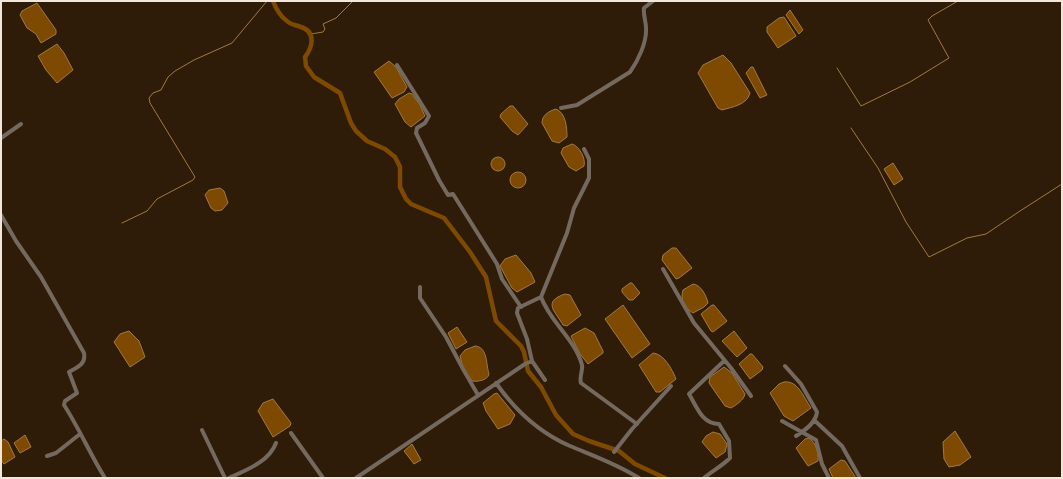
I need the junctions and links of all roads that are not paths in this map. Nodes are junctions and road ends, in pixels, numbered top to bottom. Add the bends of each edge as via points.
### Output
1 (653, 1) edge
2 (397, 65) dead end
3 (561, 108) dead end
4 (21, 124) dead end
5 (1, 138) edge
6 (584, 149) dead end
7 (1, 215) edge
8 (663, 269) dead end
9 (420, 287) dead end
10 (541, 297) junction
11 (521, 307) junction
12 (724, 361) junction
13 (530, 362) junction
14 (785, 366) dead end
15 (545, 380) dead end
16 (496, 383) junction
17 (670, 386) dead end
18 (478, 394) junction
19 (751, 396) dead end
20 (814, 420) junction
21 (782, 421) dead end
22 (636, 424) junction
23 (202, 430) dead end
24 (291, 433) dead end
25 (801, 433) junction
26 (80, 434) junction
27 (796, 436) dead end
28 (276, 443) dead end
29 (614, 452) dead end
30 (47, 456) dead end
31 (106, 478) edge
32 (225, 478) edge
33 (229, 478) edge
34 (323, 478) edge
35 (356, 478) edge
36 (639, 478) edge
37 (704, 478) edge
38 (829, 478) edge
39 (860, 478) edge

1 - 3 street via 644,8 647,28 635,66 630,72 577,105
2 - 11 street via 429,116 417,128 416,133 439,180 448,195 453,194
4 - 5 street
6 - 10 street via 589,159 589,178 574,208 567,233
7 - 26 street via 42,277 84,353 83,363 69,372 77,393 65,401 64,405
8 - 12 street via 694,323
9 - 18 street via 420,298 446,337
10 - 11 street
10 - 22 street via 547,311 567,337 582,364 581,383
11 - 13 street via 517,313 529,346
12 - 19 street
12 - 37 street via 689,394 705,419 709,423 719,424 730,440 730,458
13 - 15 street
13 - 16 street
14 - 20 street via 816,407 817,416
16 - 18 street
16 - 36 street via 516,408 541,429 570,446 617,465
17 - 22 street
18 - 35 street
20 - 25 street
20 - 39 street via 842,446
21 - 25 street
22 - 29 street
23 - 32 street
24 - 34 street
25 - 27 street
25 - 38 street via 816,440 822,464
26 - 30 street
26 - 31 street
28 - 33 street via 274,450 253,466

